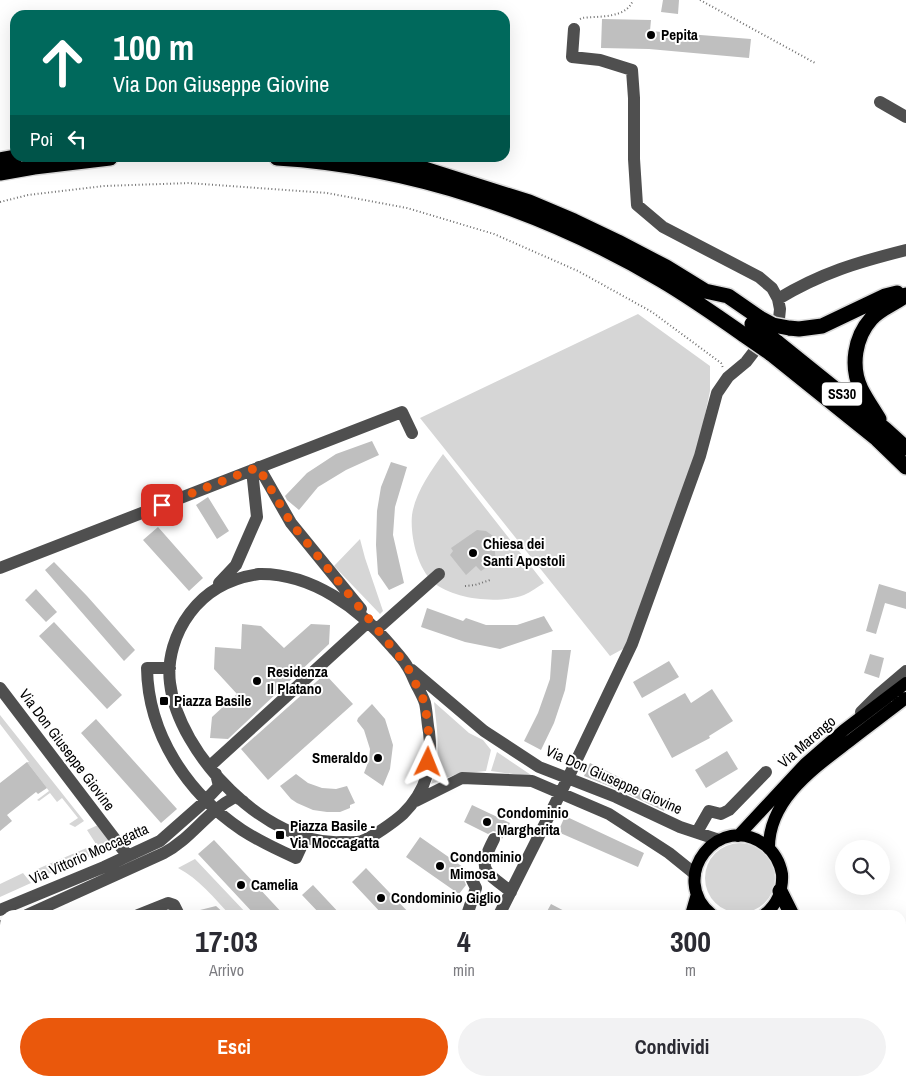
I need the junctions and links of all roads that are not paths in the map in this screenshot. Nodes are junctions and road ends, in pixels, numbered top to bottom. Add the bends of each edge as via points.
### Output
1 (574, 29) road end
2 (880, 102) dead end
3 (906, 117) edge
4 (72, 162) edge
5 (313, 162) edge
6 (394, 162) edge
7 (0, 174) edge
8 (906, 250) edge
9 (906, 294) edge
10 (702, 298) junction
11 (778, 299) junction
12 (752, 325) junction
13 (773, 348) junction
14 (885, 429) junction
15 (412, 433) dead end
16 (906, 448) edge
17 (906, 467) edge
18 (255, 469) junction
19 (0, 568) edge
20 (439, 574) dead end
21 (211, 591) junction
22 (372, 625) junction
23 (407, 666) junction
24 (170, 668) junction
25 (906, 672) edge
26 (906, 683) edge
27 (0, 688) edge
28 (906, 698) edge
29 (844, 730) junction
30 (213, 770) junction
31 (766, 772) dead end
32 (568, 778) junction
33 (560, 793) junction
34 (416, 801) junction
35 (245, 802) junction
36 (211, 805) junction
37 (697, 832) junction
38 (301, 836) junction
39 (738, 836) junction
40 (494, 839) dead end
41 (719, 840) junction
42 (769, 849) junction
43 (127, 855) junction
44 (695, 874) junction
45 (472, 880) dead end
46 (780, 891) junction
47 (511, 892) junction
48 (697, 894) junction
49 (0, 910) edge
50 (38, 910) edge
51 (150, 910) edge
52 (176, 910) edge
53 (469, 910) edge
54 (502, 910) edge
55 (692, 910) edge
56 (708, 910) edge
57 (769, 910) edge
58 (790, 910) edge

1 - 11 street via 572,57 600,60 632,70 637,205 663,227 759,277 772,288
2 - 3 street
4 - 7 highway
5 - 10 highway via 357,167 415,180 507,208 570,233
6 - 10 highway via 529,202 574,221 666,268
8 - 11 street via 851,264 802,284
9 - 12 highway, bridge via 898,292 885,296 822,326 799,329
9 - 14 highway via 871,319 857,346 856,372 860,388
10 - 12 highway, SS30
10 - 12 highway via 728,296
11 - 32 street via 779,319 717,393 700,456 632,644
12 - 13 highway, SS30, bridge
13 - 14 highway, SS30
13 - 17 highway, SS30
14 - 16 highway, SS30
15 - 18 street via 402,412
18 - 19 street
18 - 21 street via 257,516 236,565
18 - 22 street via 291,523
20 - 22 street
21 - 22 street via 248,575 280,575 307,582 328,593
21 - 24 street via 182,625
22 - 23 street
22 - 30 street
23 - 32 street, Via Don Giuseppe Giovine via 484,731 539,767
23 - 34 street via 425,703 430,745 426,779
24 - 30 street via 178,712 190,739
24 - 36 street via 147,668 153,715 169,752
25 - 29 street
26 - 29 main road, Via Marengo
27 - 43 street, Via Don Giuseppe Giovine
28 - 42 main road, Via Marengo via 827,758 794,789 774,820
29 - 39 main road, Via Marengo via 798,770
30 - 35 street
30 - 36 street, Via Vittorio Moccagatta via 219,786
31 - 37 street via 729,810 721,814 709,811
32 - 33 street
32 - 37 street, Via Don Giuseppe Giovine
33 - 34 street via 532,780 462,778
33 - 44 street via 609,814
33 - 47 street
34 - 38 street via 395,821 361,841 326,843
35 - 36 street, Via Vittorio Moccagatta via 235,797
35 - 38 street via 256,812
36 - 38 street via 242,830 296,858 302,845
36 - 43 street, Via Vittorio Moccagatta via 164,838
36 - 50 street, Via Vittorio Moccagatta via 170,850
37 - 41 street, Via Don Giuseppe Giovine
39 - 41 main road
39 - 42 main road via 753,838
40 - 47 street via 484,865 487,873
41 - 44 main road via 707,848
42 - 46 main road via 776,856 781,870
43 - 49 street, Via Vittorio Moccagatta
44 - 48 main road
45 - 53 street via 476,888
46 - 57 main road
46 - 58 highway
47 - 54 street
48 - 55 main road
48 - 56 main road
51 - 52 street via 168,903

